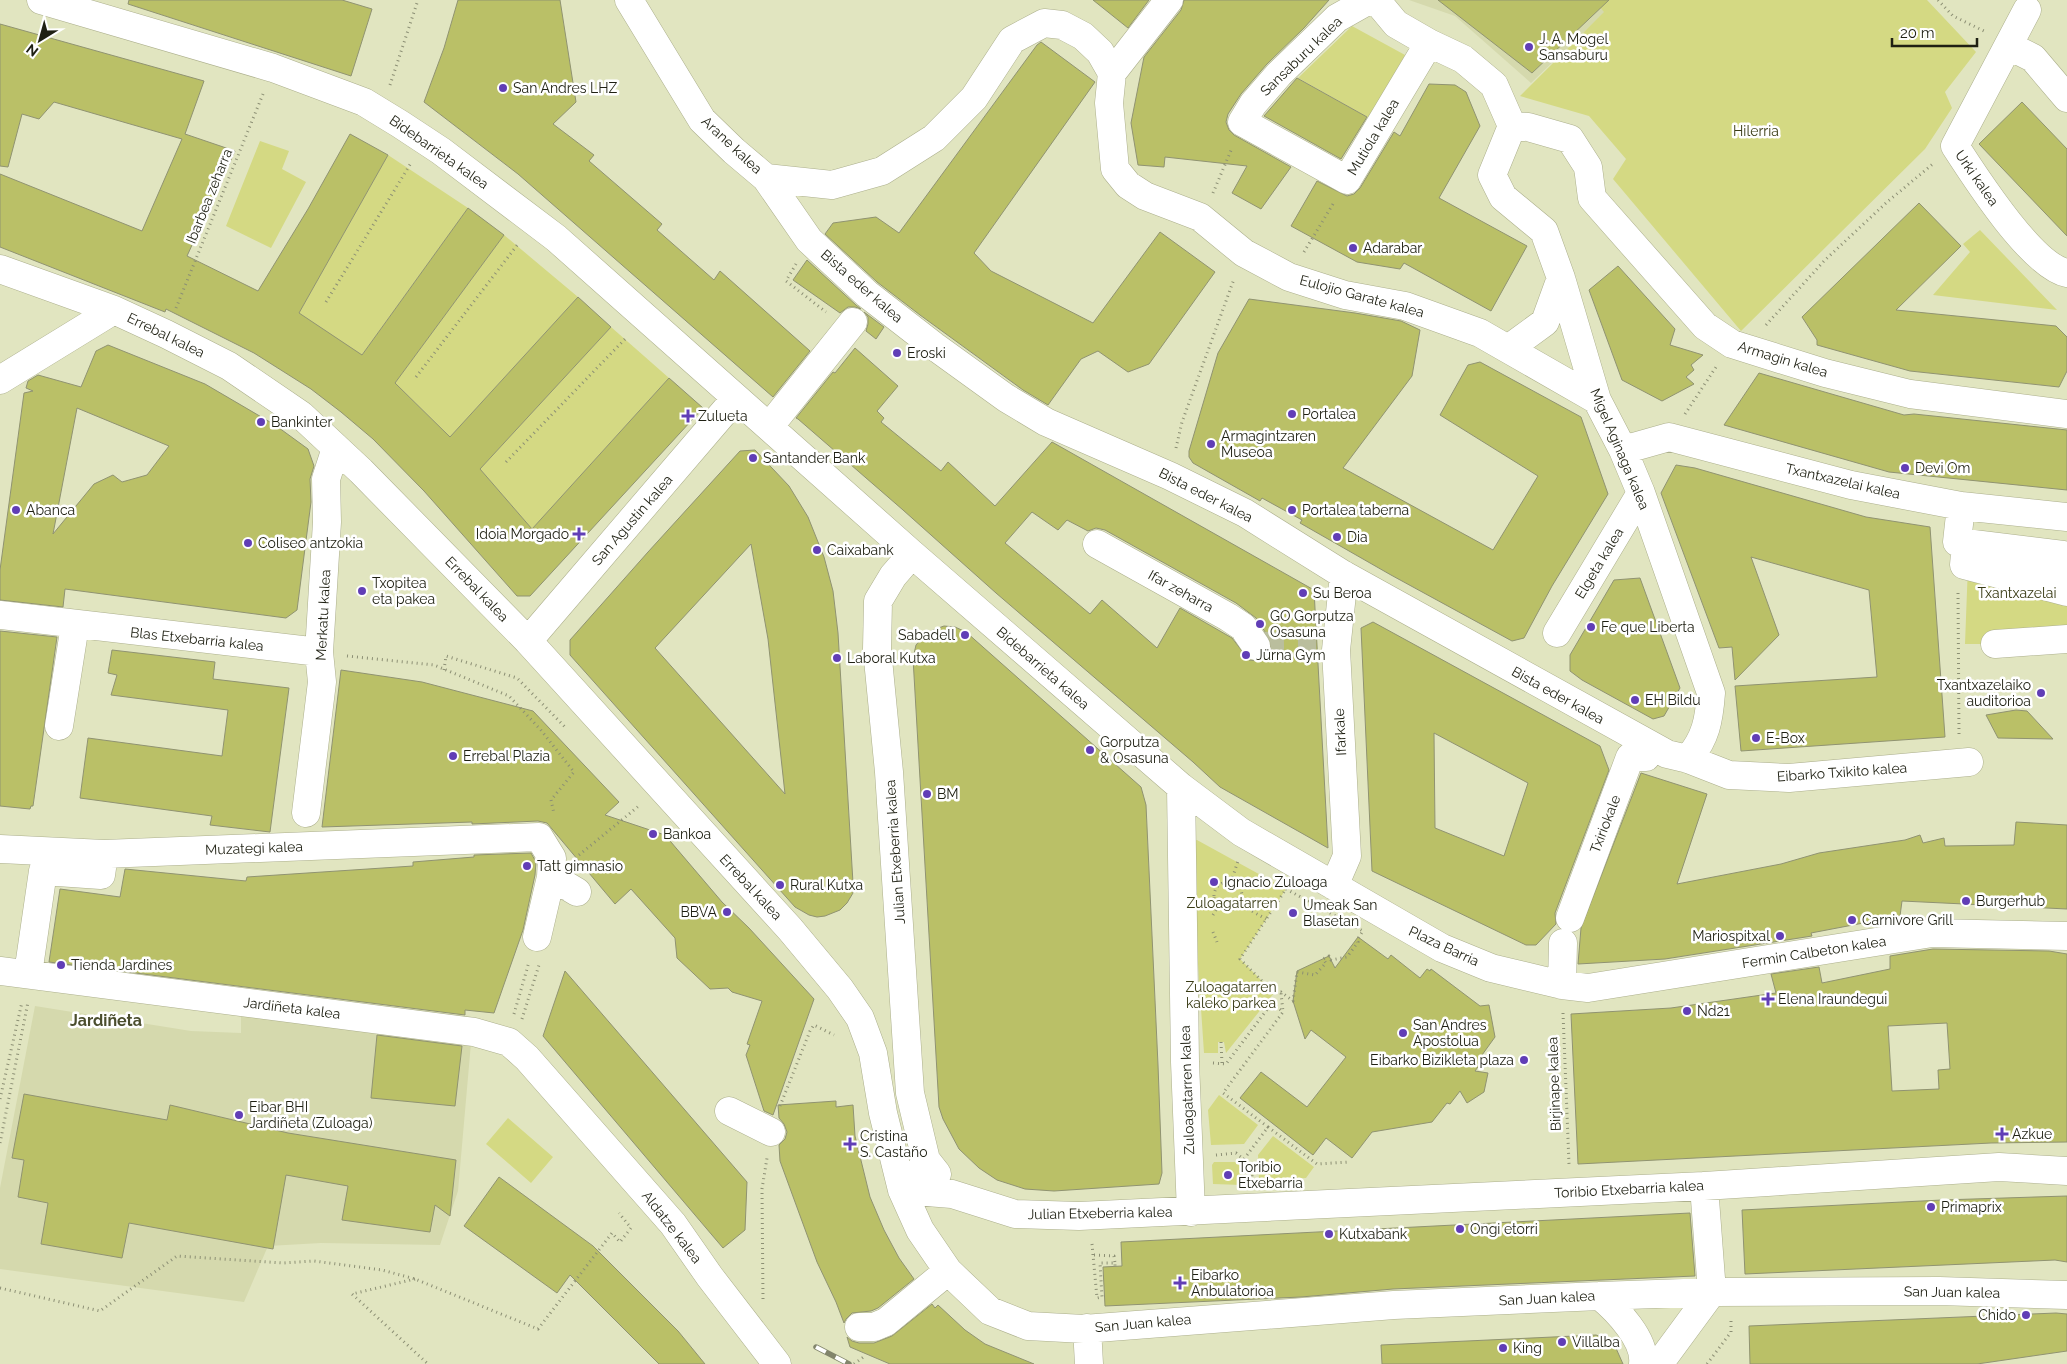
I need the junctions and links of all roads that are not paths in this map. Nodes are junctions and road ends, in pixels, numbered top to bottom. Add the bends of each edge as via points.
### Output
1 (40, 0) edge
2 (629, 0) edge
3 (1169, 0) edge
4 (1370, 0) edge
5 (1376, 0) edge
6 (2033, 3) edge
7 (1998, 39) junction
8 (1429, 43) junction
9 (1112, 73) junction
10 (2067, 98) edge
11 (1242, 122) joint
12 (1512, 126) junction
13 (766, 178) junction
14 (0, 269) edge
15 (2067, 273) edge
16 (1561, 278) junction
17 (114, 310) junction
18 (853, 322) dead end
19 (1508, 348) junction
20 (1, 385) edge
21 (736, 398) junction
22 (1597, 400) junction
23 (2067, 414) edge
24 (769, 428) junction
25 (336, 448) junction
26 (1623, 450) junction
27 (1641, 493) junction
28 (1960, 506) junction
29 (2067, 517) edge
30 (1098, 544) dead end
31 (912, 554) junction
32 (1344, 575) junction
33 (2067, 592) edge
34 (0, 616) edge
35 (75, 625) junction
36 (1557, 633) dead end
37 (2067, 639) edge
38 (528, 641) junction
39 (1995, 644) dead end
40 (1256, 646) dead end
41 (319, 652) junction
42 (59, 726) dead end
43 (1651, 746) junction
44 (1688, 760) junction
45 (1964, 762) road end
46 (1181, 787) junction
47 (306, 813) dead end
48 (0, 849) edge
49 (104, 854) junction
50 (550, 883) junction
51 (1334, 886) junction
52 (577, 892) dead end
53 (2067, 936) edge
54 (539, 948) road end
55 (0, 971) edge
56 (31, 974) junction
57 (1562, 985) junction
58 (561, 1095) joint
59 (729, 1111) dead end
60 (771, 1132) road end
61 (926, 1160) junction
62 (2067, 1171) edge
63 (1704, 1186) junction
64 (902, 1190) junction
65 (952, 1194) junction
66 (1191, 1212) junction
67 (948, 1271) junction
68 (1712, 1292) junction
69 (1600, 1296) junction
70 (2067, 1296) edge
71 (859, 1327) dead end
72 (1087, 1328) junction
73 (777, 1364) edge
74 (1089, 1364) edge
75 (1643, 1364) edge
76 (1659, 1364) edge

1 - 21 street, Bidebarrieta kalea via 273,68 364,102 441,150 556,238
2 - 13 street, Arane kalea via 702,120
3 - 9 street
4 - 11 street, Sansaburu kalea via 1337,18 1279,74
5 - 8 street via 1396,24
6 - 7 street, Urki kalea
7 - 10 street via 2032,58
7 - 15 street, Urki kalea via 1955,146 1986,195 2038,257 2060,272
8 - 11 street, Mutiola kalea via 1347,180
8 - 12 street via 1463,59 1494,85
9 - 13 street, Arane kalea via 1100,52 1083,36 1062,25 1044,23 1012,40 974,98 934,138 882,171 832,185
9 - 19 street, Eulojio Garate kalea via 1109,103 1115,169 1128,185 1145,196 1200,217 1244,253 1289,277 1345,295 1405,306 1480,333
12 - 16 street, Migel Aginaga kalea via 1492,175 1503,197 1544,231
12 - 23 street, Armagin kalea via 1570,139 1588,167 1592,198 1705,326 1739,346 1825,373 1910,394
13 - 32 street, Bista eder kalea via 809,240 867,294 1006,398 1046,422 1245,513
14 - 17 street, Errebal kalea
16 - 19 street via 1544,322
16 - 22 street, Migel Aginaga kalea
17 - 20 street
17 - 25 street, Errebal kalea via 229,366 301,416
18 - 24 street
19 - 22 street, Eulojio Garate kalea
21 - 24 street, Bidebarrieta kalea
21 - 38 street, San Agustin kalea
22 - 26 street, Migel Aginaga kalea
24 - 31 street, Bidebarrieta kalea
25 - 38 street, Errebal kalea
25 - 41 street, Merkatu kalea via 326,479 327,522
26 - 27 street, Migel Aginaga kalea
26 - 28 street, Txantxazelai kalea via 1669,437 1851,485
27 - 36 street, Elgeta kalea
27 - 44 street, Migel Aginaga kalea via 1711,692 1709,719 1700,746
28 - 29 street, Txantxazelai kalea
28 - 33 street via 1957,542 2063,554 2064,565 1965,554 1964,564
30 - 40 street, Ifar zeharra via 1228,617 1243,627
31 - 46 street, Bidebarrieta kalea
31 - 61 street, Julian Etxeberria kalea via 878,601 877,649 890,782 910,1092
32 - 43 street, Bista eder kalea
32 - 51 street, Ifarkale via 1326,648 1347,856
34 - 35 street, Blas Etxebarria kalea
35 - 41 street, Blas Etxebarria kalea
35 - 42 street
37 - 39 street
38 - 64 street, Errebal kalea via 790,929 860,1018 873,1053
41 - 47 street, Merkatu kalea via 322,682
43 - 44 street, Bista eder kalea
43 - 57 street, Txiriokale via 1646,757 1630,757 1566,930
44 - 45 street, Eibarko Txikito kalea via 1729,775 1789,778
46 - 51 street, Bidebarrieta kalea via 1241,832
46 - 66 street, Zuloagatarren kalea
48 - 49 street
49 - 50 street, Muzategi kalea via 539,837 552,858
49 - 56 street via 101,875 43,871
50 - 52 street via 567,886
50 - 54 street, Muzategi kalea
51 - 57 street, Plaza Barria via 1442,948 1491,968
53 - 57 street, Fermin Calbeton kalea via 1932,933 1588,988
55 - 56 street, Jardiñeta kalea
56 - 58 street, Jardiñeta kalea via 474,1032 509,1042
58 - 73 street, Aldatze kalea via 673,1224
59 - 60 street
61 - 64 street
61 - 65 street, Julian Etxeberria kalea
62 - 63 street, Toribio Etxebarria kalea via 1999,1167
63 - 66 street, Toribio Etxebarria kalea
63 - 68 street
64 - 65 street, Julian Etxeberria kalea
64 - 67 street via 920,1230
65 - 66 street, Julian Etxeberria kalea via 1015,1214 1089,1216
67 - 71 street via 886,1322 874,1327
67 - 72 street, San Juan kalea via 990,1311 1028,1326
68 - 69 street, San Juan kalea
68 - 70 street, San Juan kalea via 1939,1291
68 - 76 street
69 - 72 street, San Juan kalea via 1394,1305
69 - 75 street via 1617,1310 1632,1331 1644,1357
72 - 74 street

